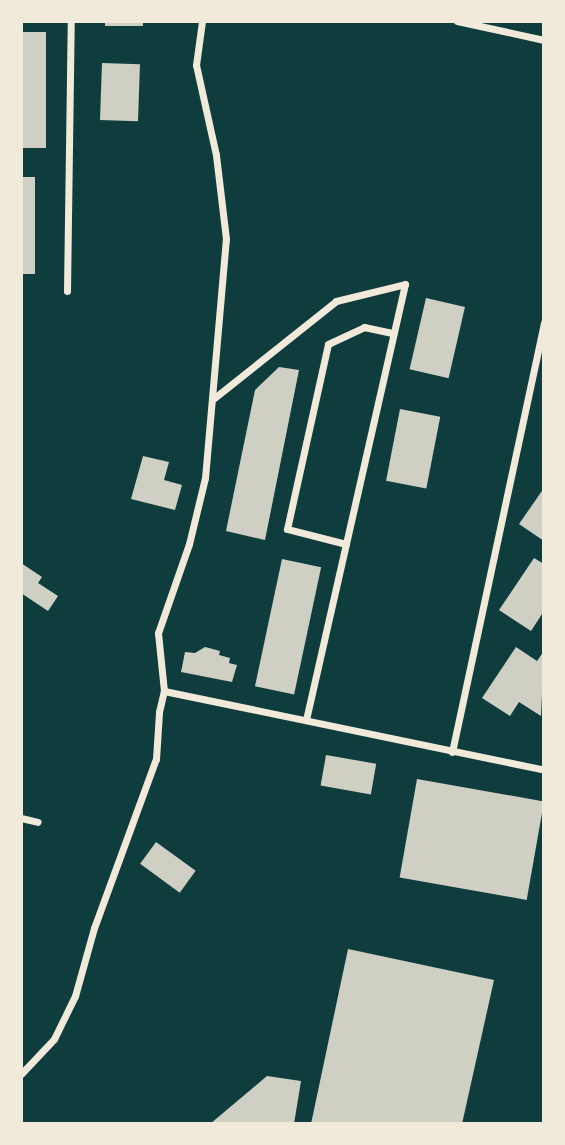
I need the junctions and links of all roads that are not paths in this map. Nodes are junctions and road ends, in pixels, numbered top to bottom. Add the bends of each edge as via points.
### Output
1 (71, 21) edge
2 (202, 21) edge
3 (457, 21) edge
4 (544, 40) edge
5 (66, 291) dead end
6 (544, 322) edge
7 (393, 333) junction
8 (213, 399) junction
9 (346, 544) junction
10 (164, 691) junction
11 (306, 718) junction
12 (452, 752) junction
13 (544, 770) edge
14 (21, 818) edge
15 (38, 822) dead end
16 (21, 1074) edge

1 - 5 street
2 - 8 street via 196,65 216,155 226,239
3 - 4 street
6 - 12 street
7 - 8 street via 405,284 336,301
7 - 9 street
7 - 9 street via 364,327 328,344 287,529
8 - 10 street via 205,478 189,544 158,633
9 - 11 street
10 - 11 street
10 - 16 street via 156,759 94,928 75,996 54,1039
11 - 12 street
12 - 13 street
14 - 15 street

